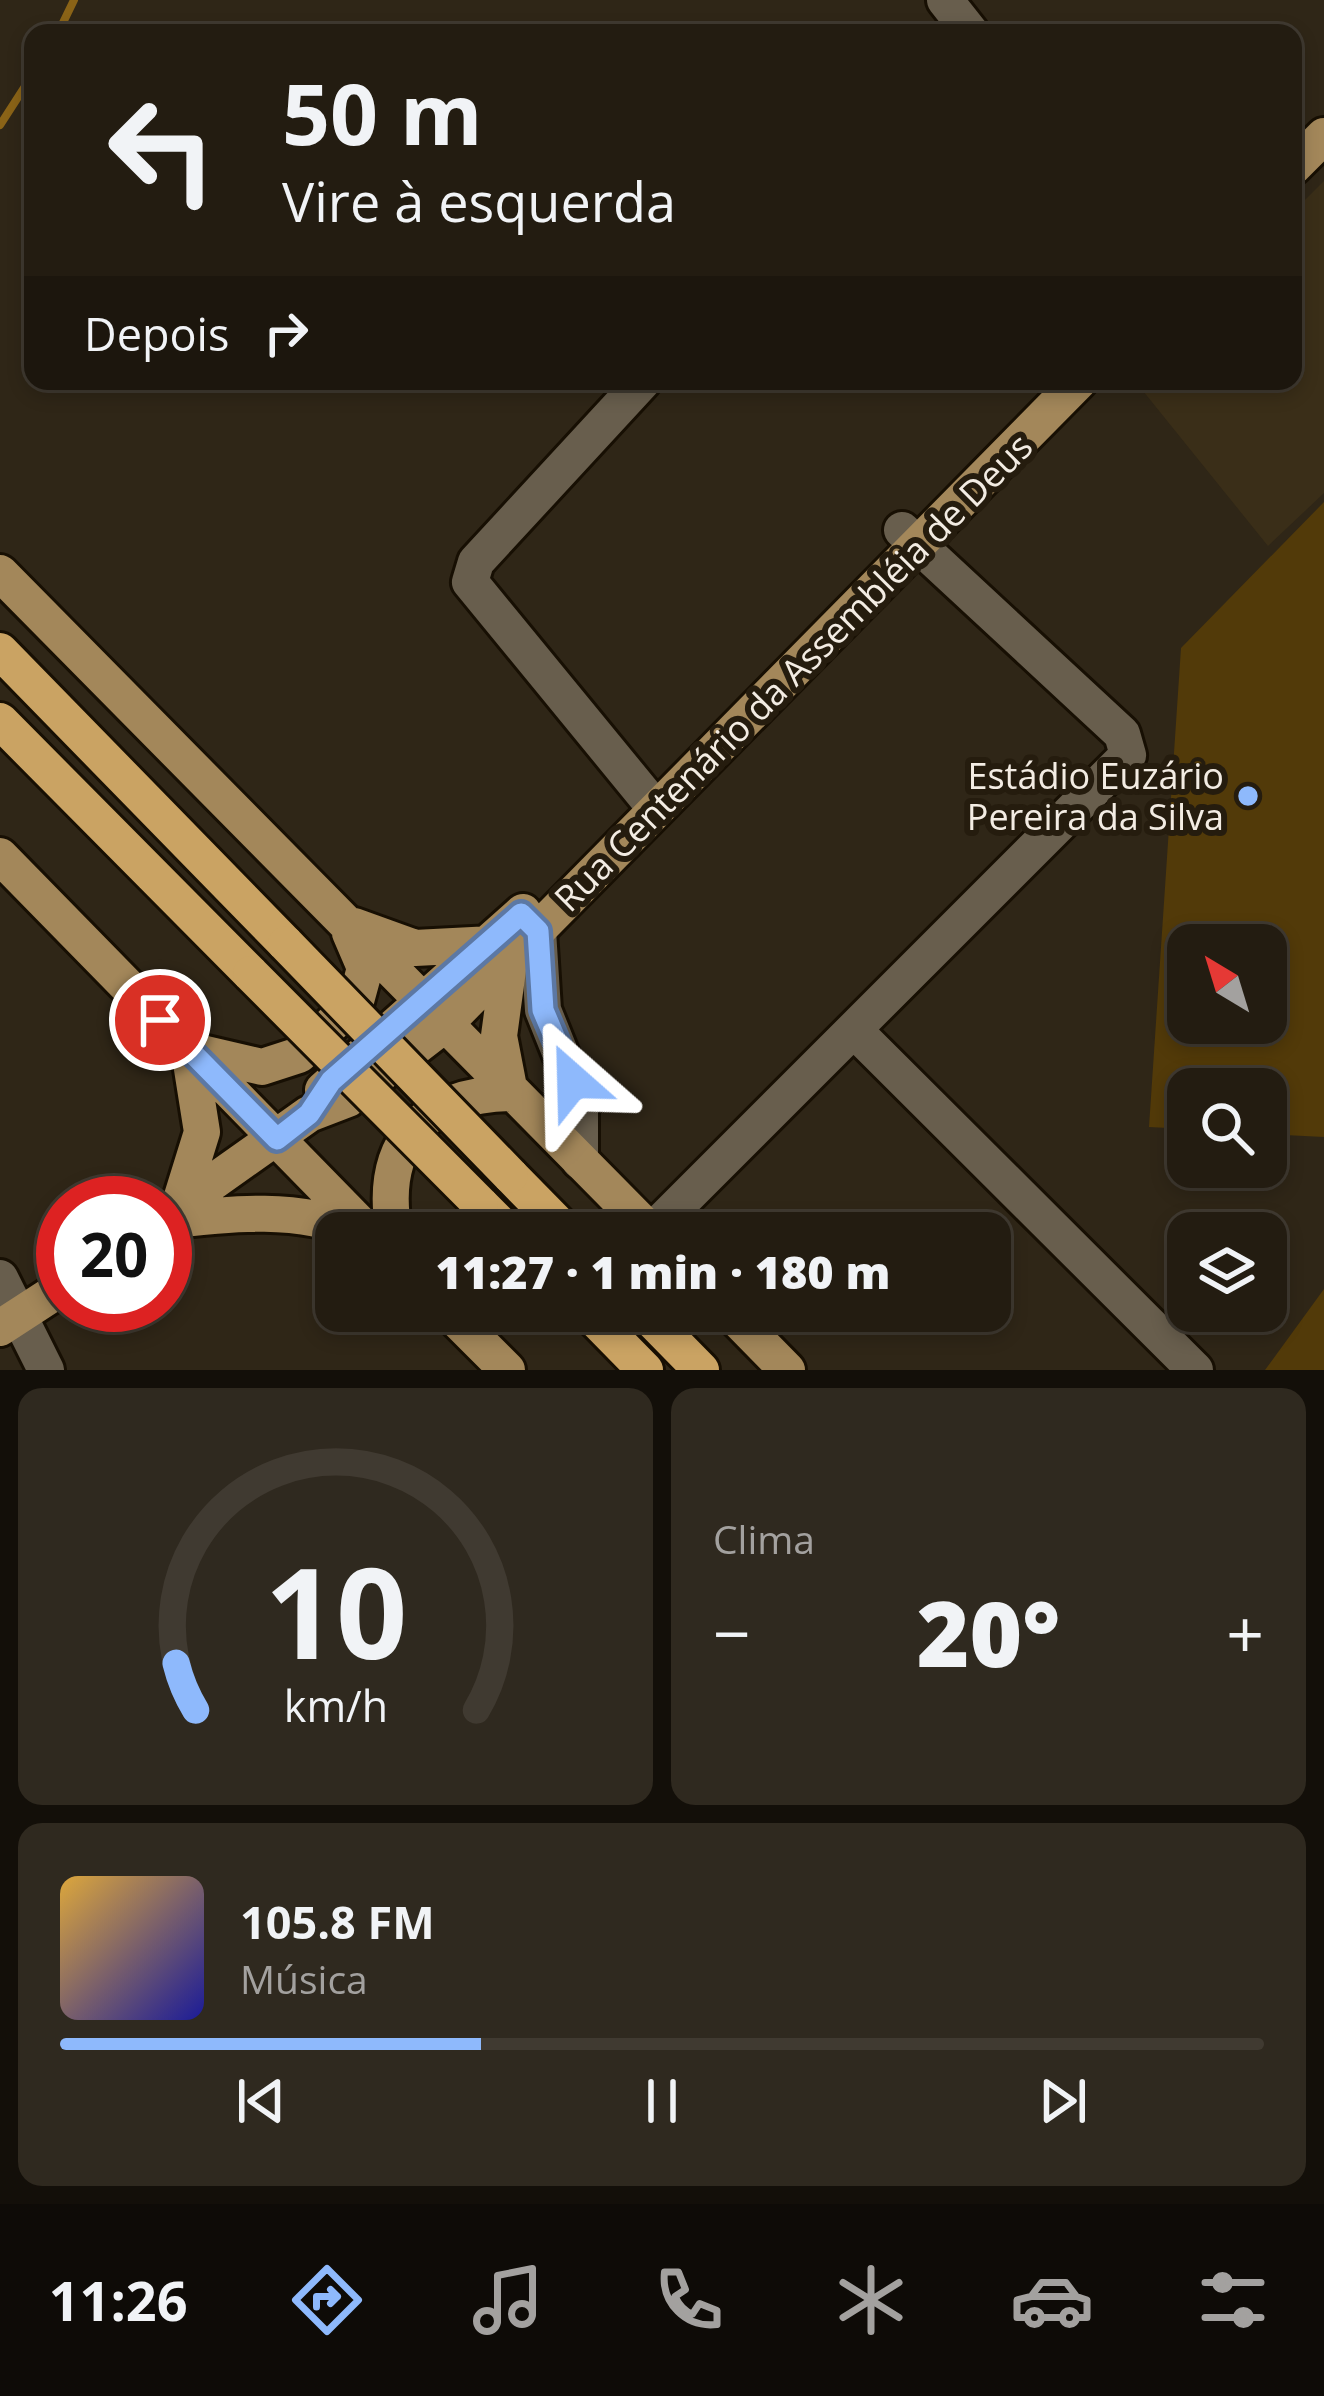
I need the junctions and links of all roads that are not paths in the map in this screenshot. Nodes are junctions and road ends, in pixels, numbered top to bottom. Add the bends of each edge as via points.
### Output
1 (945, 0) edge
2 (963, 24) edge
3 (1324, 136) edge
4 (1302, 157) edge
5 (636, 390) edge
6 (1041, 390) edge
7 (1068, 390) edge
8 (909, 538) junction
9 (0, 573) edge
10 (0, 651) edge
11 (0, 721) edge
12 (649, 801) junction
13 (0, 856) edge
14 (345, 922) junction
15 (530, 922) junction
16 (500, 953) junction
17 (434, 1015) junction
18 (854, 1030) junction
19 (189, 1050) junction
20 (510, 1093) junction
21 (277, 1139) junction
22 (580, 1161) junction
23 (185, 1176) edge
24 (192, 1199) edge
25 (347, 1212) edge
26 (393, 1212) edge
27 (488, 1212) edge
28 (546, 1212) edge
29 (630, 1212) edge
30 (672, 1212) edge
31 (192, 1214) edge
32 (315, 1218) edge
33 (0, 1278) edge
34 (36, 1305) edge
35 (8, 1323) edge
36 (469, 1332) edge
37 (607, 1332) edge
38 (664, 1332) edge
39 (750, 1332) edge
40 (46, 1370) edge
41 (508, 1370) edge
42 (645, 1370) edge
43 (701, 1370) edge
44 (787, 1370) edge
45 (1195, 1370) edge

1 - 2 street
3 - 4 main road
5 - 12 street via 476,562 470,582
6 - 8 main road, Rua Centenário da Assembléia de Deus
7 - 8 main road, Rua Centenário da Assembléia de Deus
8 - 12 main road, Rua Centenário da Assembléia de Deus
8 - 18 street via 1123,734 1128,755
9 - 14 main road
10 - 28 highway, bridge
11 - 27 highway, bridge
12 - 15 main road, Rua Centenário da Assembléia de Deus
13 - 19 main road
14 - 16 main road via 415,948
14 - 17 main road
14 - 19 main road via 361,951 363,983 325,1034 280,1065
15 - 16 main road, Rua Centenário da Assembléia de Deus
15 - 22 street via 543,1010 580,1102
16 - 17 main road, Rua Centenário da Assembléia de Deus
16 - 20 main road via 499,1036
17 - 20 main road
17 - 21 main road, Rua Centenário da Assembléia de Deus via 348,1099 309,1114
18 - 30 street
18 - 45 street
19 - 21 main road
19 - 23 main road via 202,1132
20 - 22 main road
20 - 26 main road via 464,1095 409,1135 391,1173
21 - 24 main road, Rua Centenário da Assembléia de Deus
21 - 25 main road
22 - 29 main road
31 - 32 main road
33 - 35 street
34 - 35 main road
35 - 40 street
36 - 41 main road
37 - 42 highway
38 - 43 highway
39 - 44 main road

